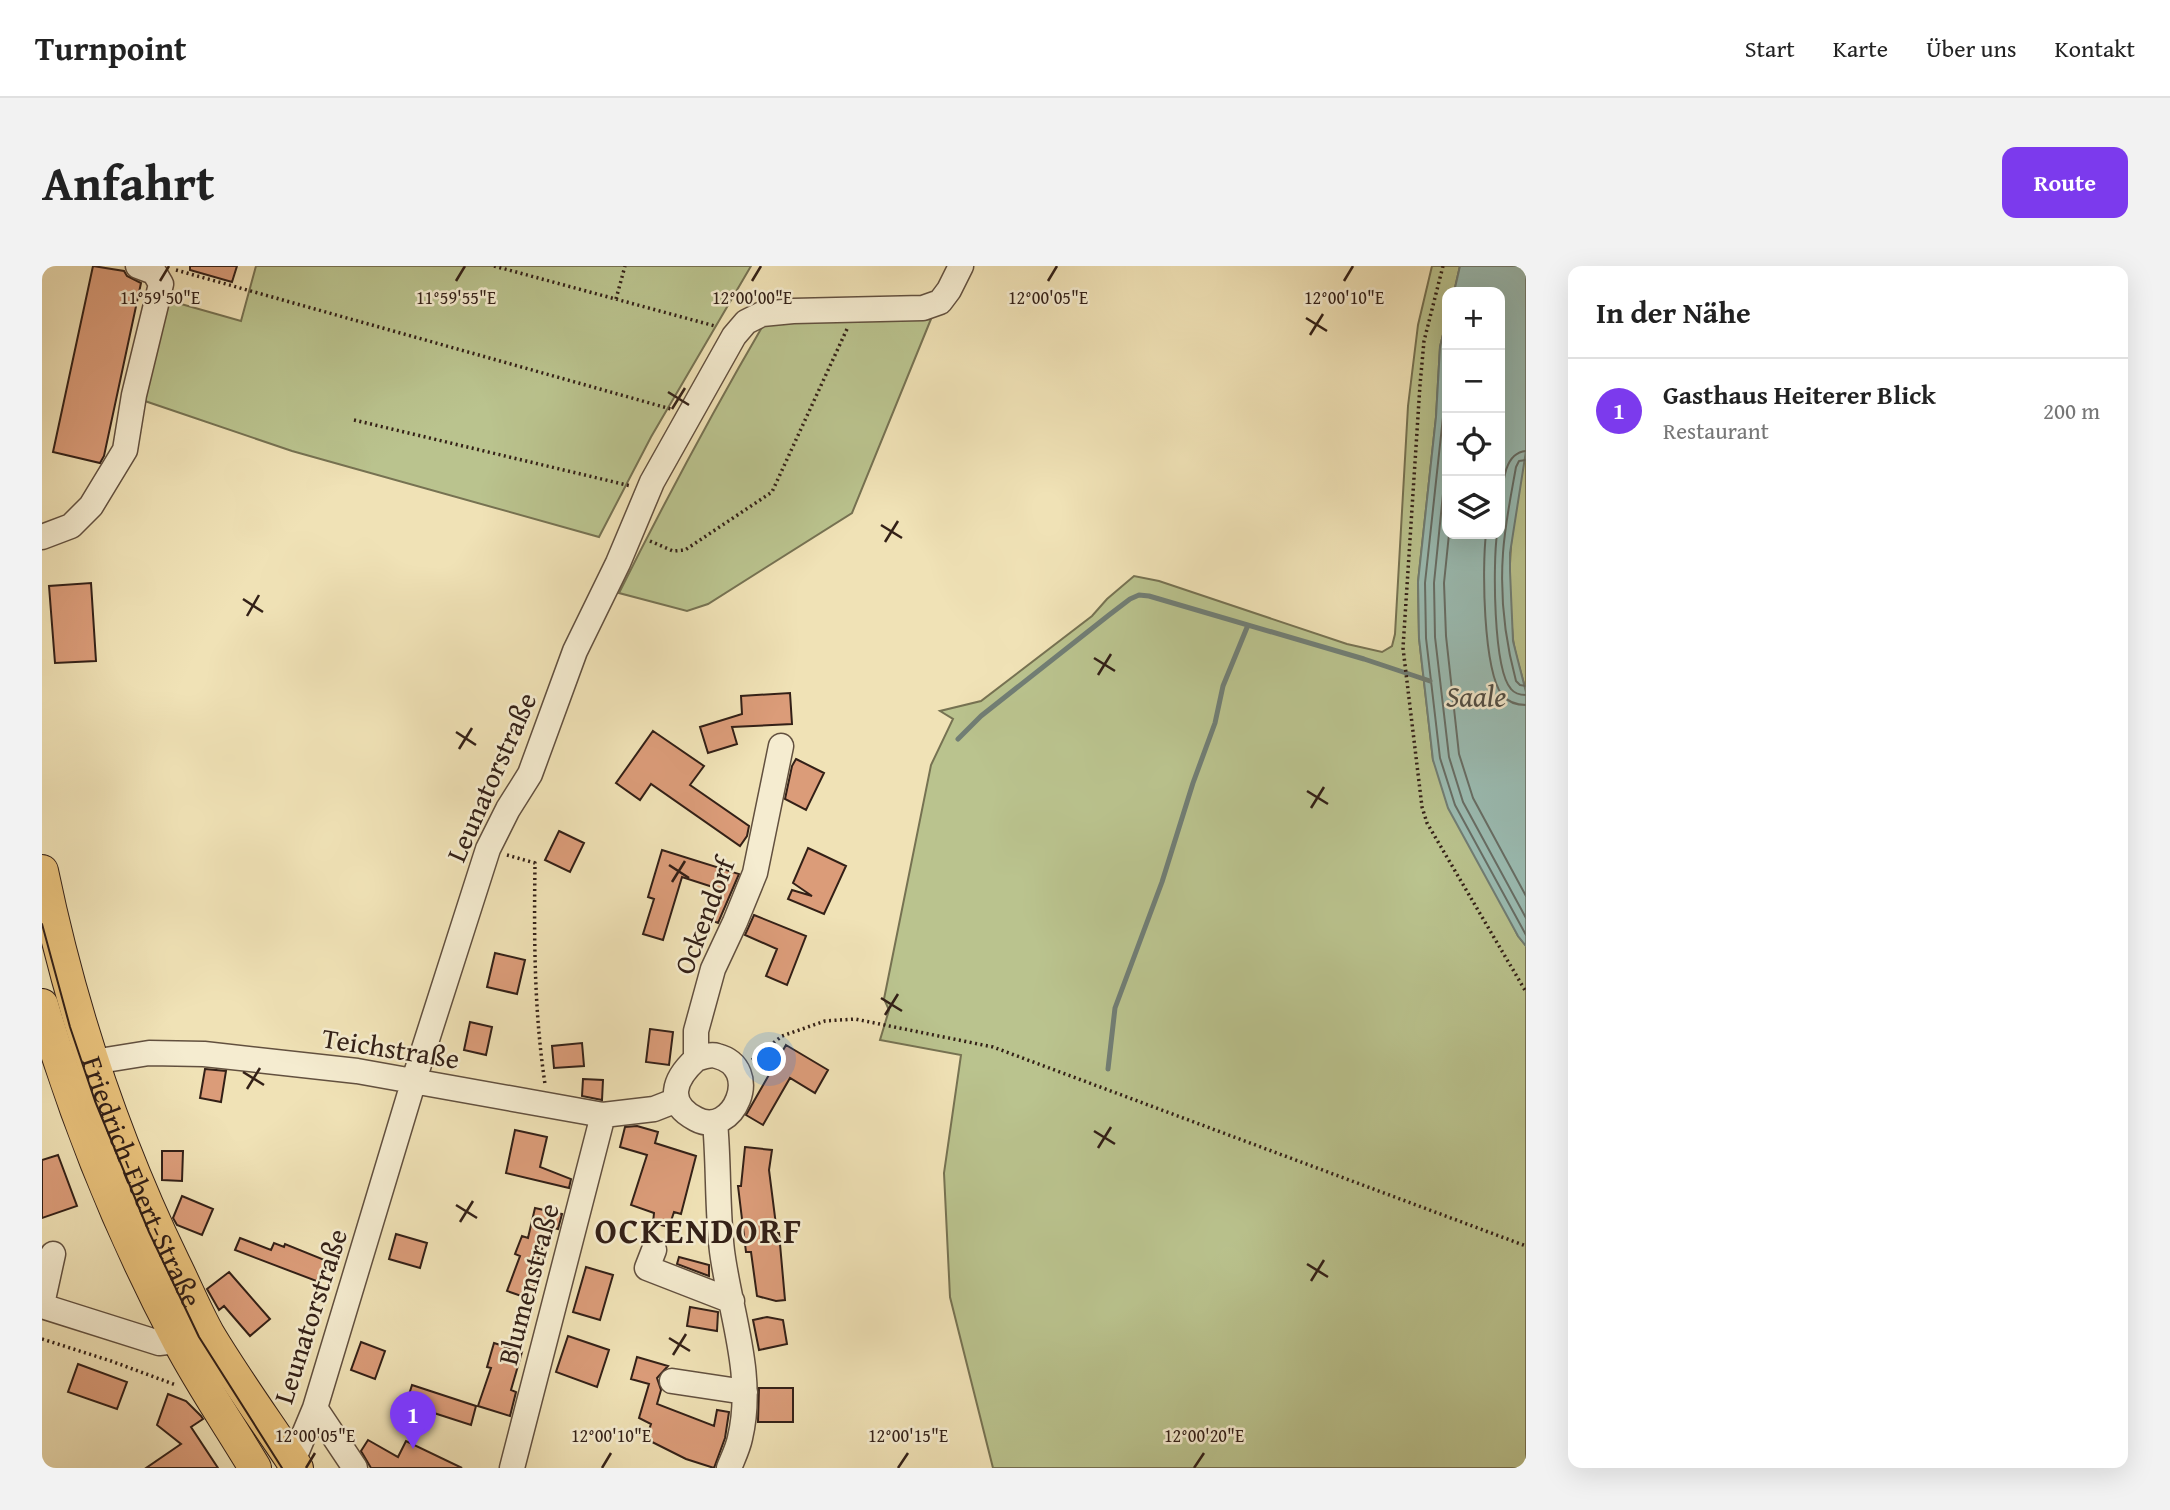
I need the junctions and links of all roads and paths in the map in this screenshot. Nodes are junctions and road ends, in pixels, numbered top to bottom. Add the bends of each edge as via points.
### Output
1 (494, 266) edge
2 (625, 266) edge
3 (961, 266) edge
4 (1443, 266) edge
5 (155, 268) edge
6 (616, 299) junction
7 (851, 310) junction
8 (734, 336) junction
9 (354, 419) dead end
10 (688, 419) junction
11 (648, 493) junction
12 (631, 532) junction
13 (42, 537) edge
14 (781, 747) dead end
15 (488, 849) junction
16 (42, 871) edge
17 (1526, 992) edge
18 (42, 1005) edge
19 (696, 1059) junction
20 (93, 1062) junction
21 (50, 1063) edge
22 (738, 1071) junction
23 (414, 1080) junction
24 (677, 1100) junction
25 (548, 1104) junction
26 (603, 1115) junction
27 (715, 1122) junction
28 (1526, 1246) edge
29 (654, 1250) dead end
30 (53, 1254) dead end
31 (732, 1301) junction
32 (42, 1305) edge
33 (194, 1337) junction
34 (42, 1339) edge
35 (672, 1381) dead end
36 (178, 1386) dead end
37 (745, 1392) junction
38 (315, 1408) junction
39 (293, 1465) edge
40 (255, 1468) edge
41 (355, 1468) edge
42 (512, 1468) edge
43 (729, 1468) edge

1 - 6 path
2 - 6 path
3 - 7 street, Leunatorstraße via 940,302 923,308
4 - 17 path via 1424,341 1408,556 1407,689 1427,823
5 - 10 path via 667,407
5 - 13 street via 161,284 159,297 125,450 91,506 71,526
6 - 8 path via 715,326
7 - 8 street, Leunatorstraße via 762,314 746,322
7 - 12 path via 850,322 772,492 685,550 673,551
8 - 10 street, Leunatorstraße
9 - 11 path via 625,483
10 - 11 street, Leunatorstraße
11 - 12 street, Leunatorstraße
12 - 15 street, Leunatorstraße via 575,652 530,774
14 - 19 street, Ockendorf via 755,873 713,969 696,1031
15 - 23 street, Leunatorstraße
15 - 25 path via 535,863 537,1035
16 - 20 main road, Friedrich-Ebert-Straße via 57,941
18 - 21 main road, Friedrich-Ebert-Straße
19 - 22 street via 715,1055
19 - 24 street via 676,1086
20 - 23 street, Teichstraße via 149,1053 204,1054
20 - 33 main road, Friedrich-Ebert-Straße
21 - 33 main road, Friedrich-Ebert-Straße via 128,1237
22 - 27 street via 741,1091 737,1104
22 - 28 path via 782,1036 825,1021 855,1019 993,1047
23 - 25 street, Teichstraße
23 - 38 street, Leunatorstraße
24 - 26 street, Teichstraße via 654,1109
24 - 27 street via 685,1113 700,1122
25 - 26 street, Teichstraße
26 - 42 street, Blumenstraße
27 - 31 street via 720,1227
29 - 31 street via 647,1268
30 - 32 street
31 - 37 street
32 - 33 street via 159,1343
33 - 39 main road, Friedrich-Ebert-Straße
33 - 40 main road, Friedrich-Ebert-Straße
34 - 36 path
35 - 37 street
37 - 43 street via 740,1437
38 - 39 street, Leunatorstraße
38 - 41 street

